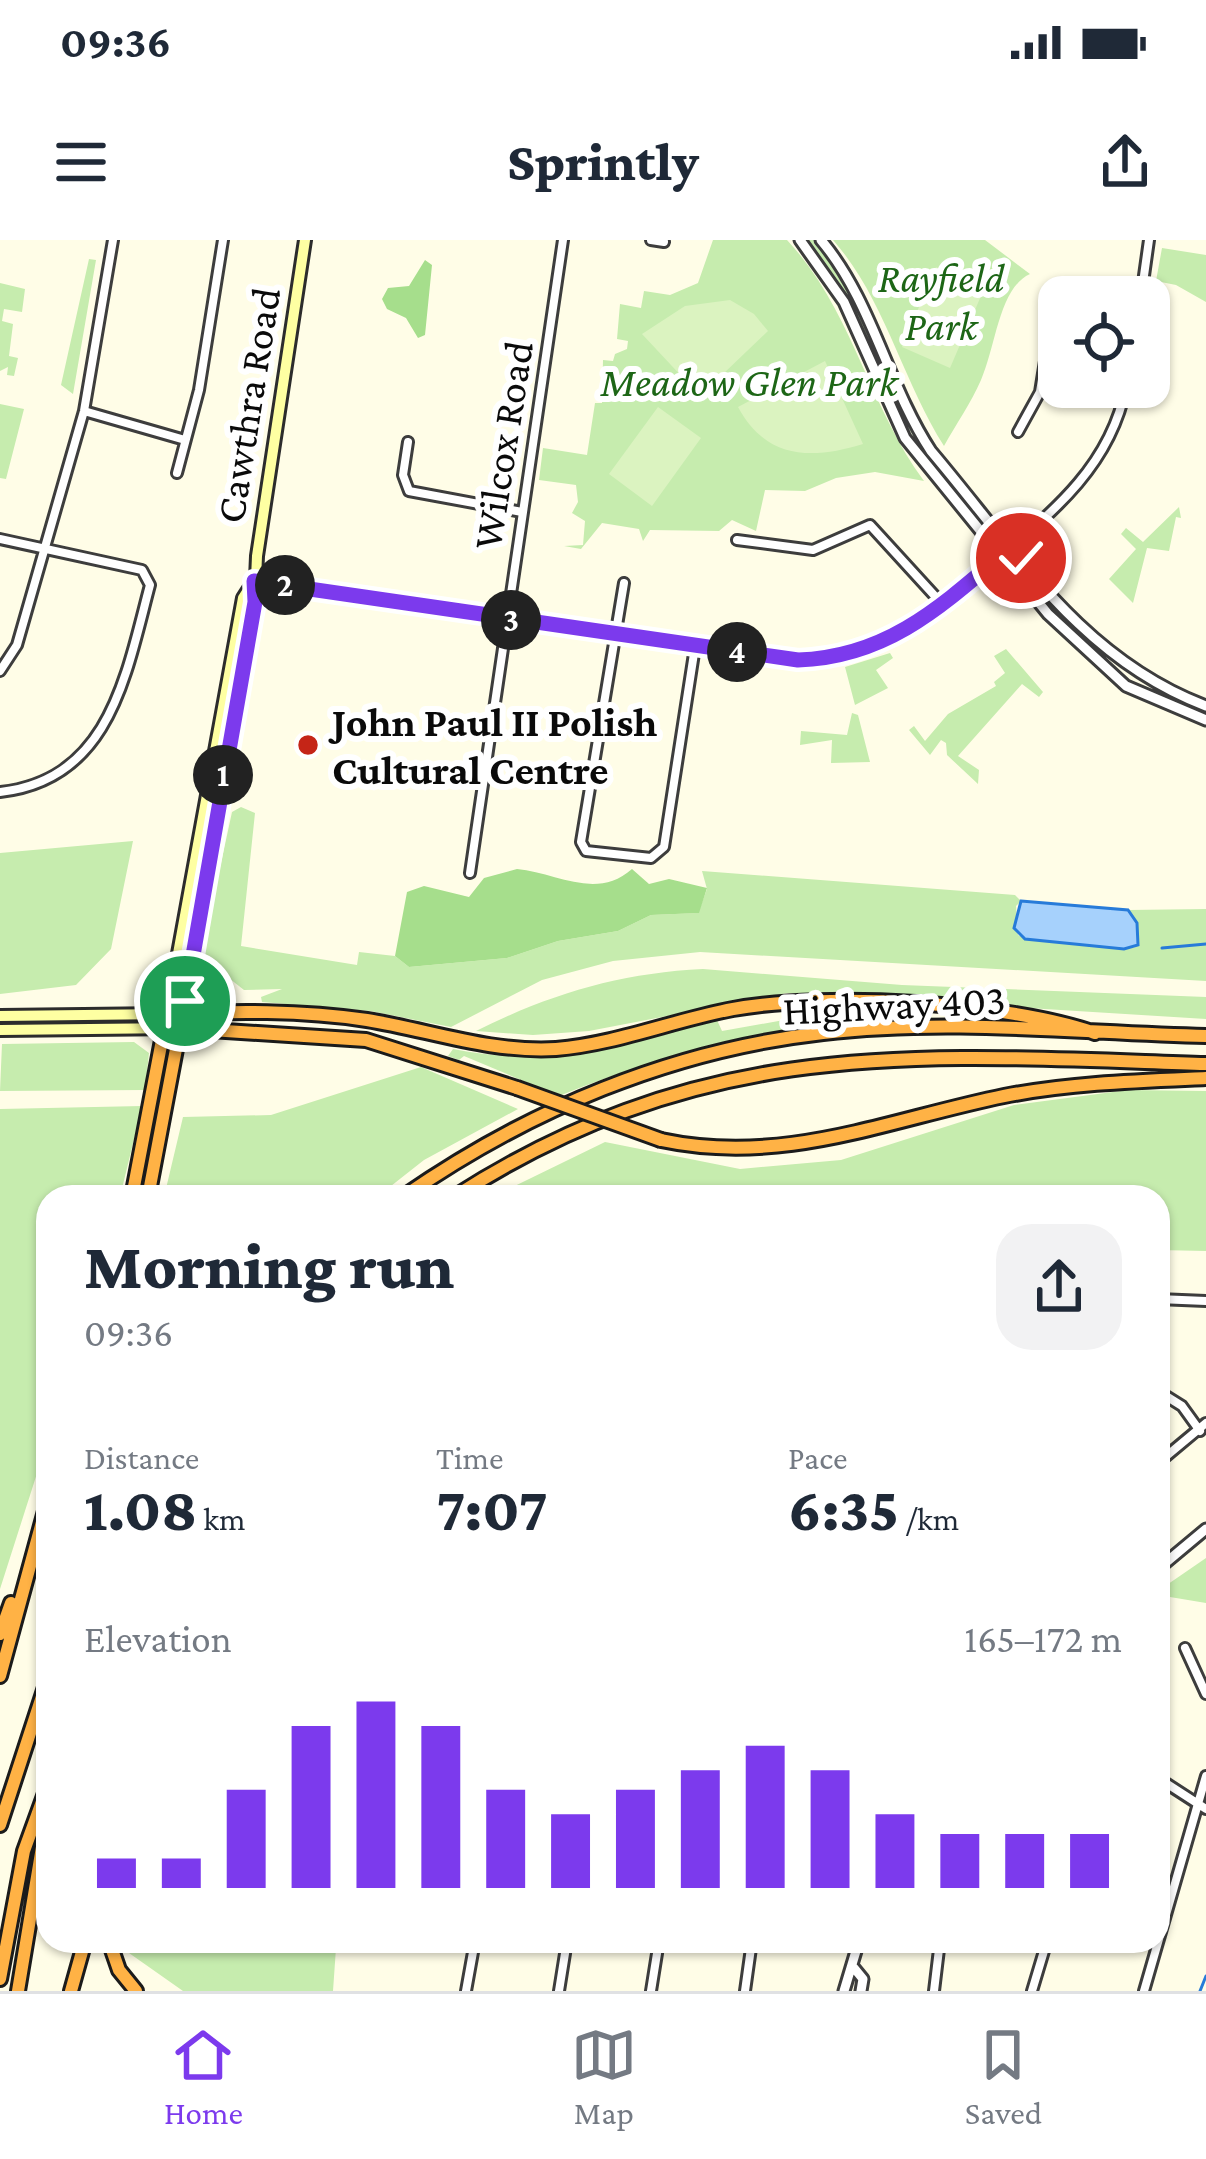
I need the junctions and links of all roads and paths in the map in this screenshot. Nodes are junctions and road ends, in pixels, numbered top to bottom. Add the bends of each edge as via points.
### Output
1 (112, 240) edge
2 (223, 240) edge
3 (305, 240) edge
4 (563, 240) edge
5 (651, 240) edge
6 (800, 240) edge
7 (1149, 240) edge
8 (664, 242) edge
9 (825, 245) edge
10 (1144, 276) edge
11 (1038, 396) edge
12 (1121, 408) edge
13 (85, 411) junction
14 (1018, 432) dead end
15 (185, 440) junction
16 (408, 442) dead end
17 (177, 473) dead end
18 (522, 512) junction
19 (0, 539) edge
20 (737, 541) dead end
21 (1012, 546) junction
22 (47, 549) junction
23 (1000, 556) junction
24 (254, 581) junction
25 (624, 583) dead end
26 (944, 606) junction
27 (507, 619) junction
28 (612, 634) junction
29 (695, 646) junction
30 (0, 671) edge
31 (1206, 706) edge
32 (1206, 720) edge
33 (0, 792) edge
34 (470, 873) dead end
35 (183, 1013) junction
36 (0, 1016) edge
37 (165, 1022) junction
38 (180, 1028) junction
39 (0, 1030) edge
40 (1095, 1033) junction
41 (1206, 1036) edge
42 (1206, 1064) edge
43 (1206, 1078) edge
44 (133, 1185) edge
45 (150, 1185) edge
46 (422, 1185) edge
47 (474, 1185) edge
48 (1170, 1300) edge
49 (1206, 1300) edge
50 (1170, 1398) edge
51 (1203, 1427) edge
52 (1170, 1453) edge
53 (1206, 1529) edge
54 (36, 1539) edge
55 (32, 1552) junction
56 (1170, 1559) edge
57 (0, 1634) edge
58 (1185, 1648) dead end
59 (0, 1676) edge
60 (1206, 1694) edge
61 (36, 1715) edge
62 (1206, 1776) edge
63 (1170, 1786) edge
64 (1203, 1808) edge
65 (36, 1818) edge
66 (0, 1826) edge
67 (36, 1882) edge
68 (1170, 1910) edge
69 (82, 1953) edge
70 (113, 1953) edge
71 (473, 1953) edge
72 (565, 1953) edge
73 (657, 1953) edge
74 (750, 1953) edge
75 (857, 1953) edge
76 (939, 1953) edge
77 (1043, 1953) edge
78 (1156, 1953) edge
79 (854, 1968) junction
80 (0, 1979) edge
81 (18, 1991) edge
82 (71, 1991) edge
83 (136, 1991) edge
84 (466, 1991) edge
85 (559, 1991) edge
86 (651, 1991) edge
87 (745, 1991) edge
88 (844, 1991) edge
89 (861, 1991) edge
90 (934, 1991) edge
91 (1032, 1991) edge
92 (1144, 1991) edge

1 - 13 street
2 - 15 street
3 - 24 main road, Cawthra Road
4 - 18 street, Wilcox Road
5 - 8 street
6 - 23 street via 844,302 905,438
7 - 10 street
9 - 21 street via 855,291 914,424
11 - 14 street
12 - 21 street via 1088,474
13 - 15 street
13 - 22 street
15 - 17 street
16 - 18 street via 409,491
18 - 27 street, Wilcox Road
19 - 22 street
20 - 26 street via 813,550 870,525
21 - 23 street
21 - 31 street via 1114,659
22 - 30 street via 17,645
22 - 33 street via 142,570 150,585 99,739 50,778
23 - 26 street
23 - 32 street via 1105,670 1155,702
24 - 27 street
24 - 35 main road, Cawthra Road
24 - 37 main road, Cawthra Road via 243,598
25 - 28 street
26 - 29 street via 878,646 841,656 772,658
27 - 28 street
27 - 34 street, Wilcox Road
28 - 29 street
28 - 29 street via 581,842 601,854 651,858 664,847
35 - 37 highway
35 - 38 main road, Cawthra Road
35 - 40 highway via 326,1015 528,1049 788,1003 1055,1019
36 - 37 main road
37 - 38 main road
37 - 39 main road
37 - 44 highway
38 - 43 highway, bridge via 366,1040 662,1140 723,1149 804,1146 1025,1093
38 - 45 highway
40 - 41 highway, Highway 403
40 - 46 highway, Highway 403 via 864,1030 749,1045 555,1108
42 - 47 highway, Highway 403 via 910,1056 756,1073 615,1115
48 - 49 street
50 - 51 street
51 - 52 street
53 - 56 street
54 - 55 highway
55 - 57 highway
55 - 59 highway
58 - 60 street
61 - 66 highway
62 - 64 street
63 - 64 street
64 - 68 street
65 - 80 highway
67 - 81 highway
69 - 82 highway
70 - 83 highway
71 - 84 street
72 - 85 street
73 - 86 street
74 - 87 street
75 - 79 street
76 - 90 street
77 - 91 street
78 - 92 street
79 - 88 street
79 - 89 street

